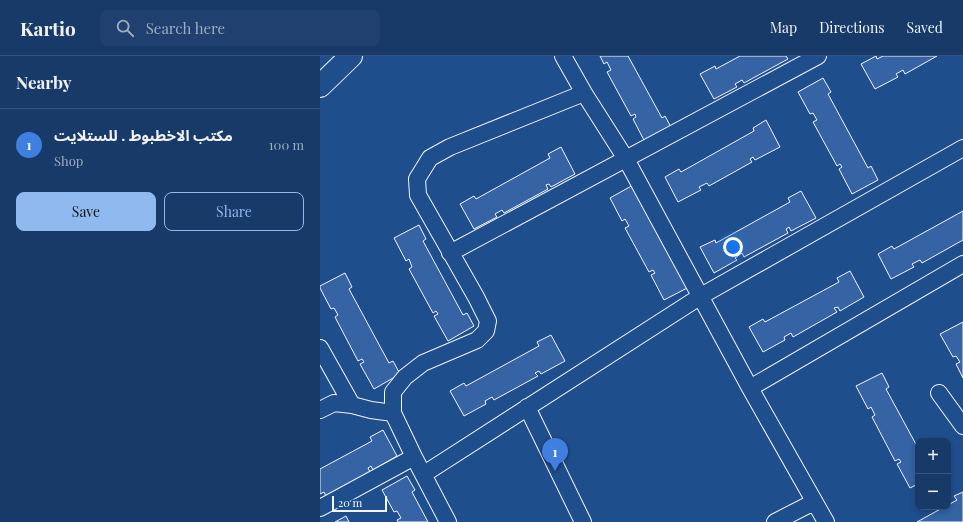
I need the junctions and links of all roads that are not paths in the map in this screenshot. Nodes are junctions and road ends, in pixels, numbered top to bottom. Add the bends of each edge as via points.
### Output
1 (352, 56) edge
2 (563, 56) edge
3 (818, 56) edge
4 (320, 86) edge
5 (584, 93) junction
6 (963, 148) edge
7 (626, 159) junction
8 (450, 253) junction
9 (963, 264) edge
10 (701, 296) junction
11 (320, 348) edge
12 (750, 388) junction
13 (938, 393) dead end
14 (352, 405) junction
15 (527, 407) junction
16 (320, 410) edge
17 (393, 413) junction
18 (963, 426) edge
19 (414, 457) junction
20 (424, 474) junction
21 (814, 502) junction
22 (320, 508) edge
23 (448, 522) edge
24 (583, 522) edge
25 (775, 522) edge
26 (826, 522) edge

1 - 4 main road
2 - 5 street
3 - 7 street
5 - 7 street
5 - 8 street via 450,147 430,158 417,179 418,195
6 - 10 street
7 - 8 street
7 - 10 street
8 - 17 street via 488,321 486,331 477,340 423,364 405,377 393,392
9 - 12 street
10 - 12 street
10 - 15 street
11 - 14 street
12 - 21 street
13 - 18 street
14 - 16 street via 334,404
14 - 17 street
15 - 20 street
15 - 24 street
17 - 19 street
19 - 20 street
19 - 22 street
20 - 23 street
21 - 25 street
21 - 26 street

